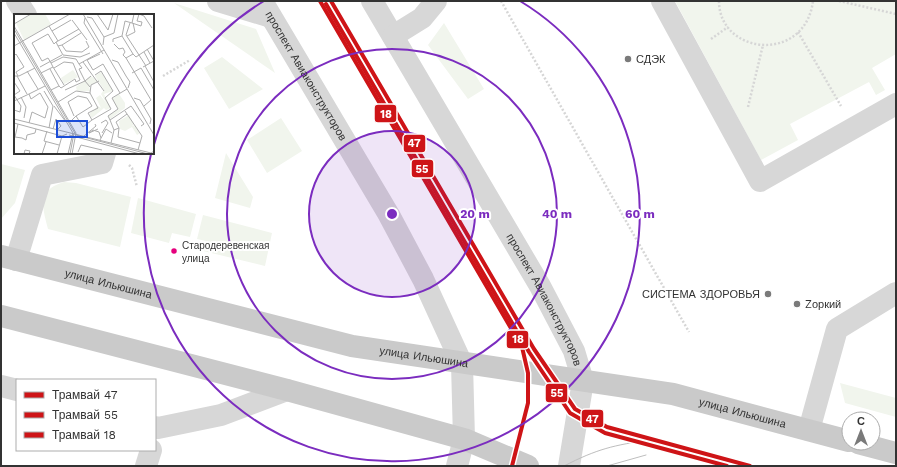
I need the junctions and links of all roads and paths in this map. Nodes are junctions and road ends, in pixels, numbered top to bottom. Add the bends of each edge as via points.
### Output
1 (17, 1) edge
2 (218, 1) edge
3 (372, 1) edge
4 (436, 1) edge
5 (501, 1) edge
6 (662, 1) edge
7 (719, 1) edge
8 (814, 1) edge
9 (841, 1) edge
10 (266, 9) edge
11 (25, 14) edge
12 (896, 14) edge
13 (728, 27) junction
14 (798, 32) junction
15 (393, 36) junction
16 (705, 43) dead end
17 (763, 45) junction
18 (190, 60) dead end
19 (163, 76) dead end
20 (837, 99) dead end
21 (896, 104) edge
22 (747, 113) dead end
23 (105, 154) edge
24 (9, 258) edge
25 (896, 293) edge
26 (1, 316) edge
27 (689, 332) dead end
28 (462, 364) junction
29 (583, 381) junction
30 (1, 386) edge
31 (16, 390) edge
32 (287, 390) junction
33 (809, 430) junction
34 (156, 431) edge
35 (464, 439) junction
36 (841, 439) edge
37 (881, 450) edge
38 (151, 451) edge
39 (896, 454) edge
40 (146, 466) edge
41 (457, 466) edge
42 (528, 466) edge
43 (569, 466) edge

1 - 11 street
2 - 10 street
3 - 15 street, проспект Авиаконструкторов
4 - 15 street via 422,18
5 - 27 path
6 - 21 street via 760,181
7 - 13 path via 720,12
8 - 14 path via 810,15
9 - 12 path
10 - 28 street, проспект Авиаконструкторов via 389,215 424,279
13 - 16 path
13 - 17 path via 748,42
14 - 17 path via 786,42
14 - 20 path
15 - 29 street, проспект Авиаконструкторов via 540,286 574,351
17 - 22 path
18 - 19 path
23 - 24 street via 102,163 42,175
24 - 28 main road, улица Ильюшина via 352,346
25 - 33 street via 838,329
26 - 32 main road
28 - 29 main road, улица Ильюшина
28 - 35 street
29 - 33 main road, улица Ильюшина via 673,394
29 - 43 street, проспект Авиаконструкторов
30 - 31 street
32 - 34 street via 221,414
32 - 35 main road
33 - 36 main road, улица Ильюшина
35 - 41 street
35 - 42 main road
37 - 39 main road
38 - 40 street

